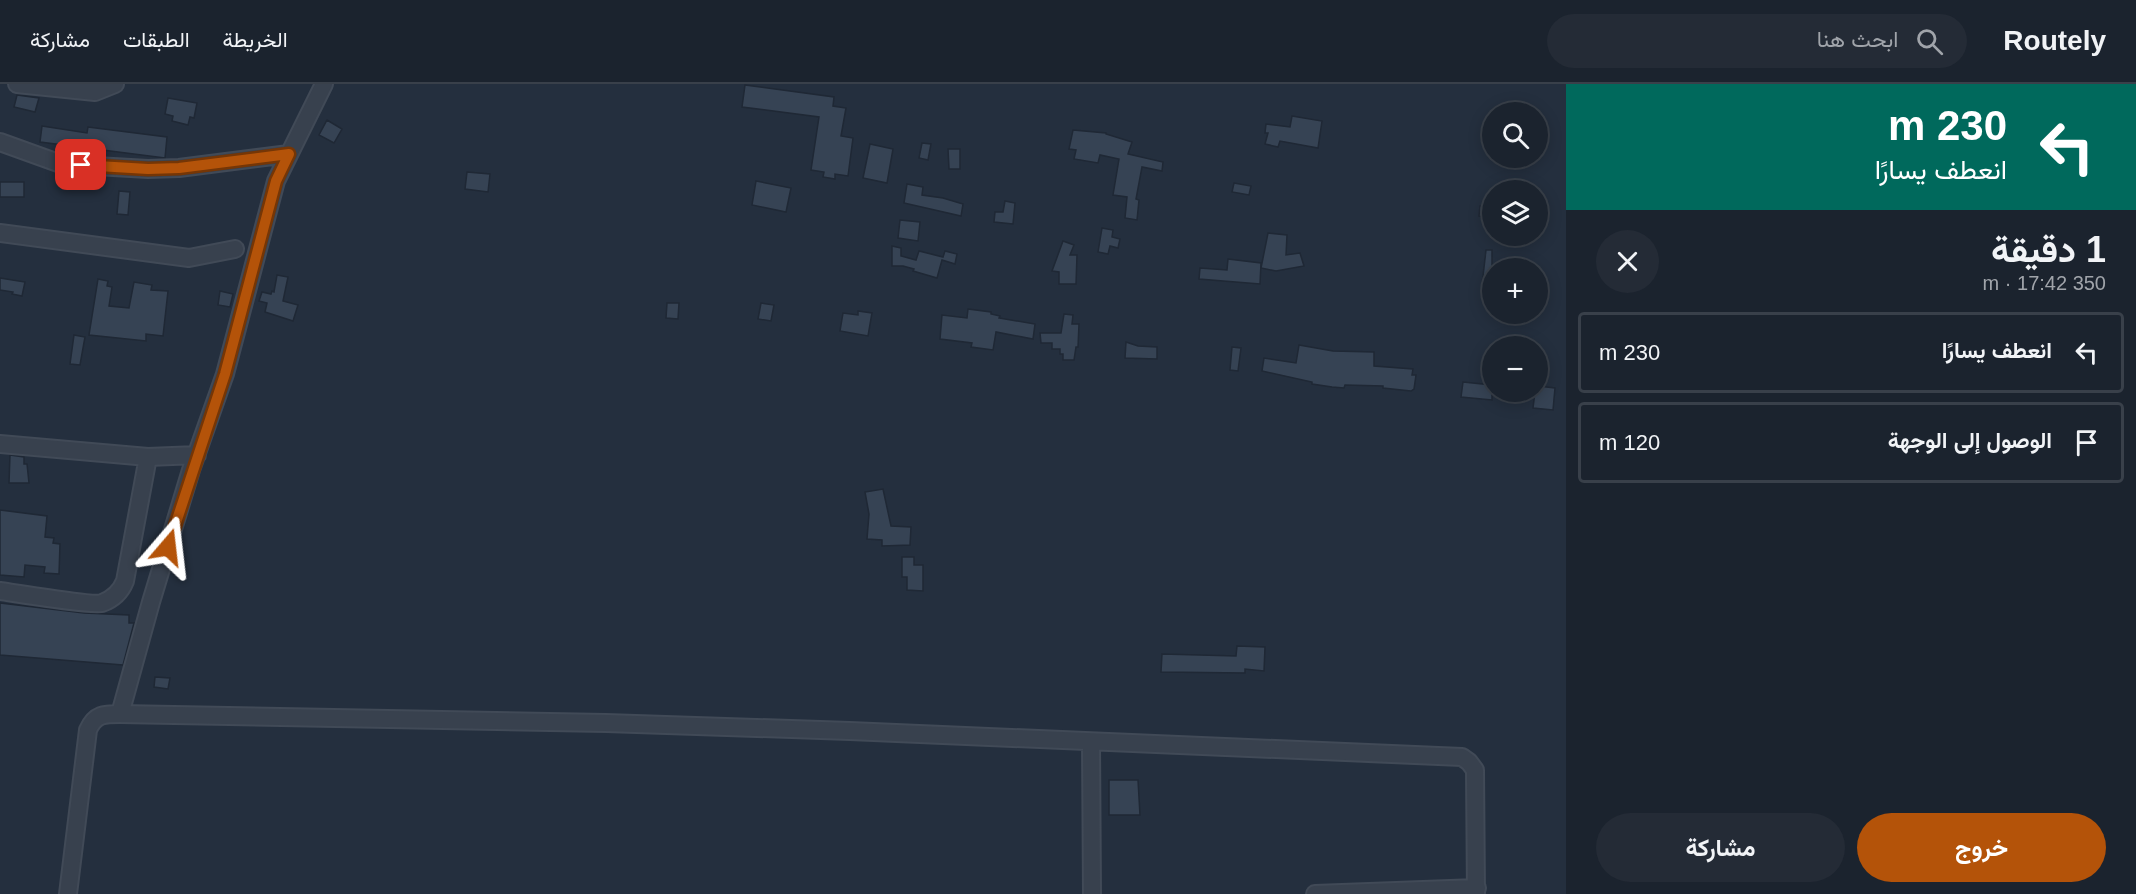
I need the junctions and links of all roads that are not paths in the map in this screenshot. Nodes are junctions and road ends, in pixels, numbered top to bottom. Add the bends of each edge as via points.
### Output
1 (17, 84) edge
2 (115, 84) edge
3 (324, 84) edge
4 (0, 142) edge
5 (289, 154) junction
6 (0, 233) edge
7 (235, 249) dead end
8 (0, 444) edge
9 (197, 455) junction
10 (148, 457) junction
11 (0, 591) edge
12 (120, 714) junction
13 (1091, 742) junction
14 (1476, 891) edge
15 (68, 894) edge
16 (1092, 894) edge
17 (1316, 894) edge

1 - 2 street via 95,92
3 - 5 street
4 - 5 street via 61,164 148,169
5 - 9 street via 276,181 225,374
6 - 7 street via 189,258
8 - 10 street
9 - 10 street
9 - 12 street
10 - 11 street via 124,581 116,595 100,604
12 - 13 street via 617,723
12 - 15 street via 101,714 88,730
13 - 14 street via 1462,757 1475,770
13 - 16 street
14 - 17 street

